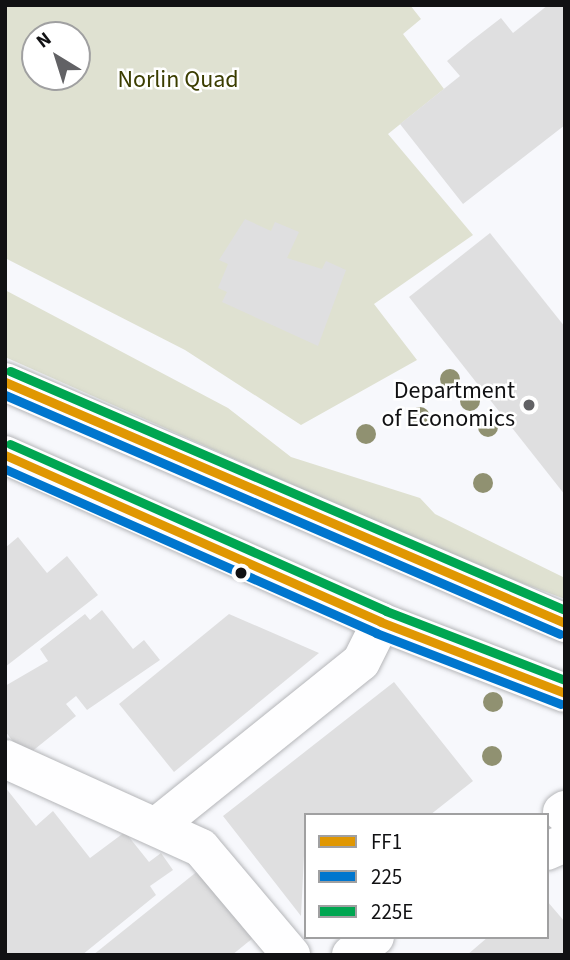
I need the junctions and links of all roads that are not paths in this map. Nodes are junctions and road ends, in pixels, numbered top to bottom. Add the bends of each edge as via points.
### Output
1 (5, 382) edge
2 (5, 455) edge
3 (381, 622) junction
4 (565, 623) edge
5 (564, 693) edge
6 (5, 759) edge
7 (561, 819) edge
8 (158, 825) junction
9 (549, 846) edge
10 (372, 939) edge
11 (291, 955) edge
12 (351, 955) edge

1 - 4 main road
2 - 3 main road
3 - 5 main road
3 - 8 main road via 361,662
6 - 8 main road
7 - 9 main road
8 - 11 main road via 201,848
10 - 12 main road

